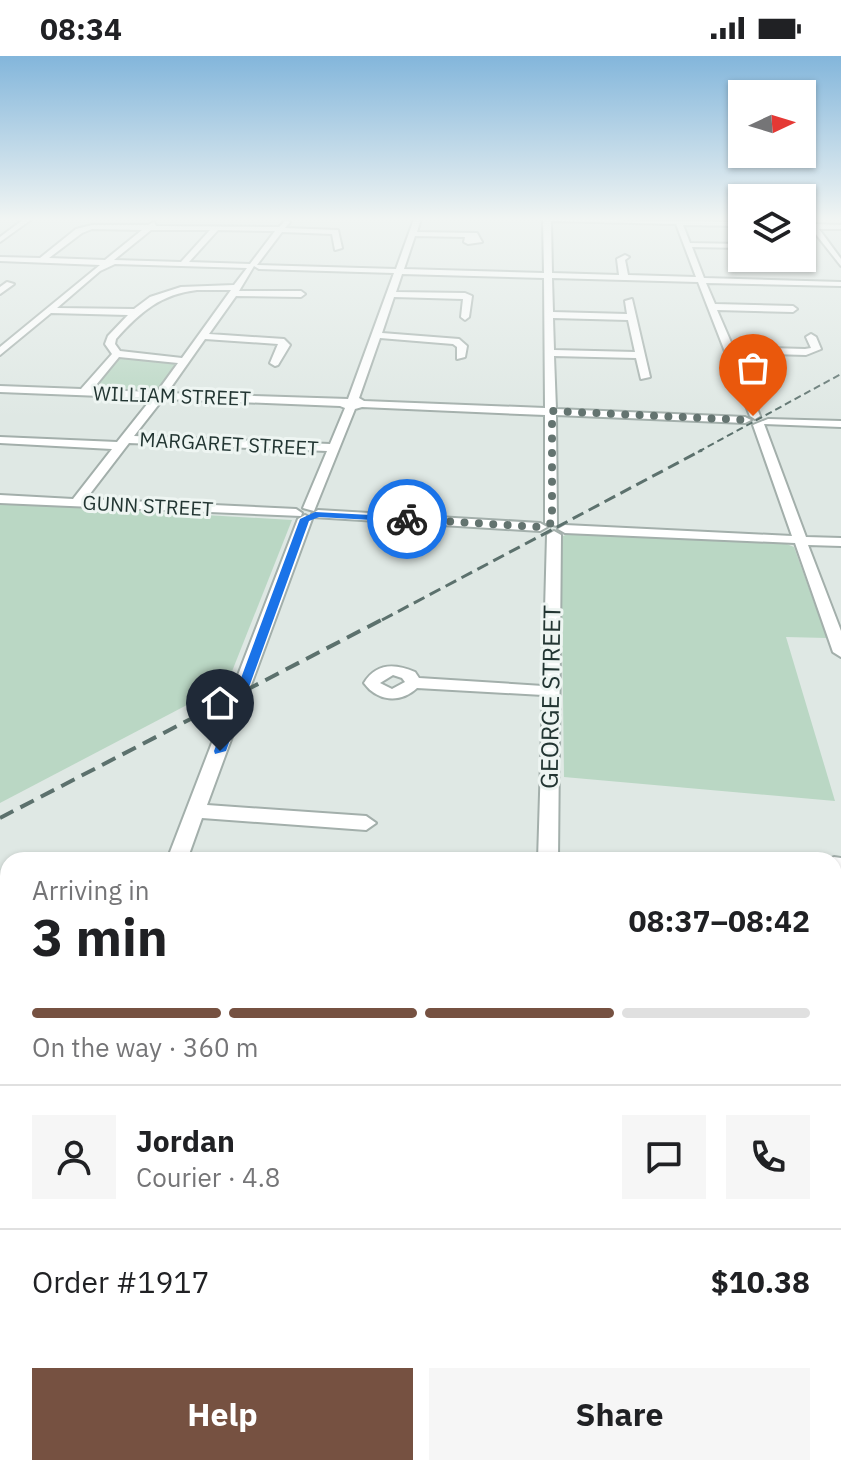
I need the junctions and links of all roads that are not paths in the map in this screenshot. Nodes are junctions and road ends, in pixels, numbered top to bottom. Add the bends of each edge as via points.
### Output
1 (80, 285) edge
2 (240, 285) edge
3 (396, 285) edge
4 (549, 285) edge
5 (703, 285) edge
6 (237, 290) junction
7 (301, 294) dead end
8 (393, 294) junction
9 (629, 301) dead end
10 (713, 307) junction
11 (793, 309) dead end
12 (51, 310) junction
13 (135, 312) junction
14 (549, 315) junction
15 (465, 317) dead end
16 (632, 317) junction
17 (377, 335) junction
18 (203, 336) junction
19 (811, 337) dead end
20 (728, 350) junction
21 (0, 352) edge
22 (551, 353) junction
23 (117, 354) junction
24 (639, 355) junction
25 (460, 357) dead end
26 (184, 361) junction
27 (275, 363) dead end
28 (645, 377) dead end
29 (0, 389) edge
30 (84, 392) junction
31 (160, 395) junction
32 (352, 403) junction
33 (552, 411) junction
34 (757, 421) junction
35 (841, 424) edge
36 (0, 440) edge
37 (123, 442) junction
38 (332, 448) junction
39 (0, 499) edge
40 (77, 502) junction
41 (307, 514) junction
42 (553, 528) junction
43 (799, 540) junction
44 (841, 542) edge
45 (841, 652) edge
46 (413, 683) dead end
47 (552, 691) junction
48 (198, 811) junction
49 (366, 823) dead end
50 (180, 852) edge
51 (548, 852) edge

1 - 12 street
2 - 6 street
3 - 8 street
4 - 14 street, GEORGE STREET
5 - 10 street
6 - 7 street
6 - 13 street via 164,289
6 - 18 street
8 - 15 street via 465,296
8 - 17 street
9 - 16 street
10 - 11 street
10 - 20 street
12 - 13 street
12 - 21 street
13 - 23 street via 111,338
14 - 16 street
14 - 22 street, GEORGE STREET
16 - 24 street
17 - 25 street via 456,341 462,346
17 - 32 street
18 - 26 street
18 - 27 street via 281,341 285,345
19 - 20 street via 816,349 806,352
20 - 34 street
22 - 24 street
22 - 33 street, GEORGE STREET
23 - 26 street
23 - 30 street
24 - 28 street
26 - 31 street
29 - 30 street, WILLIAM STREET
30 - 31 street, WILLIAM STREET
31 - 32 street, WILLIAM STREET
31 - 37 street
32 - 33 street, WILLIAM STREET
32 - 38 street
33 - 34 street, WILLIAM STREET
33 - 42 street, GEORGE STREET
34 - 35 street, WILLIAM STREET
34 - 43 street
36 - 37 street, MARGARET STREET
37 - 38 street, MARGARET STREET
37 - 40 street
38 - 41 street
39 - 40 street, GUNN STREET
40 - 41 street, GUNN STREET
41 - 42 street, GUNN STREET
41 - 48 street
42 - 43 street, GUNN STREET
42 - 47 street, GEORGE STREET
43 - 44 street, GUNN STREET
43 - 45 street
46 - 47 street
47 - 51 street, GEORGE STREET
48 - 49 street
48 - 50 street

